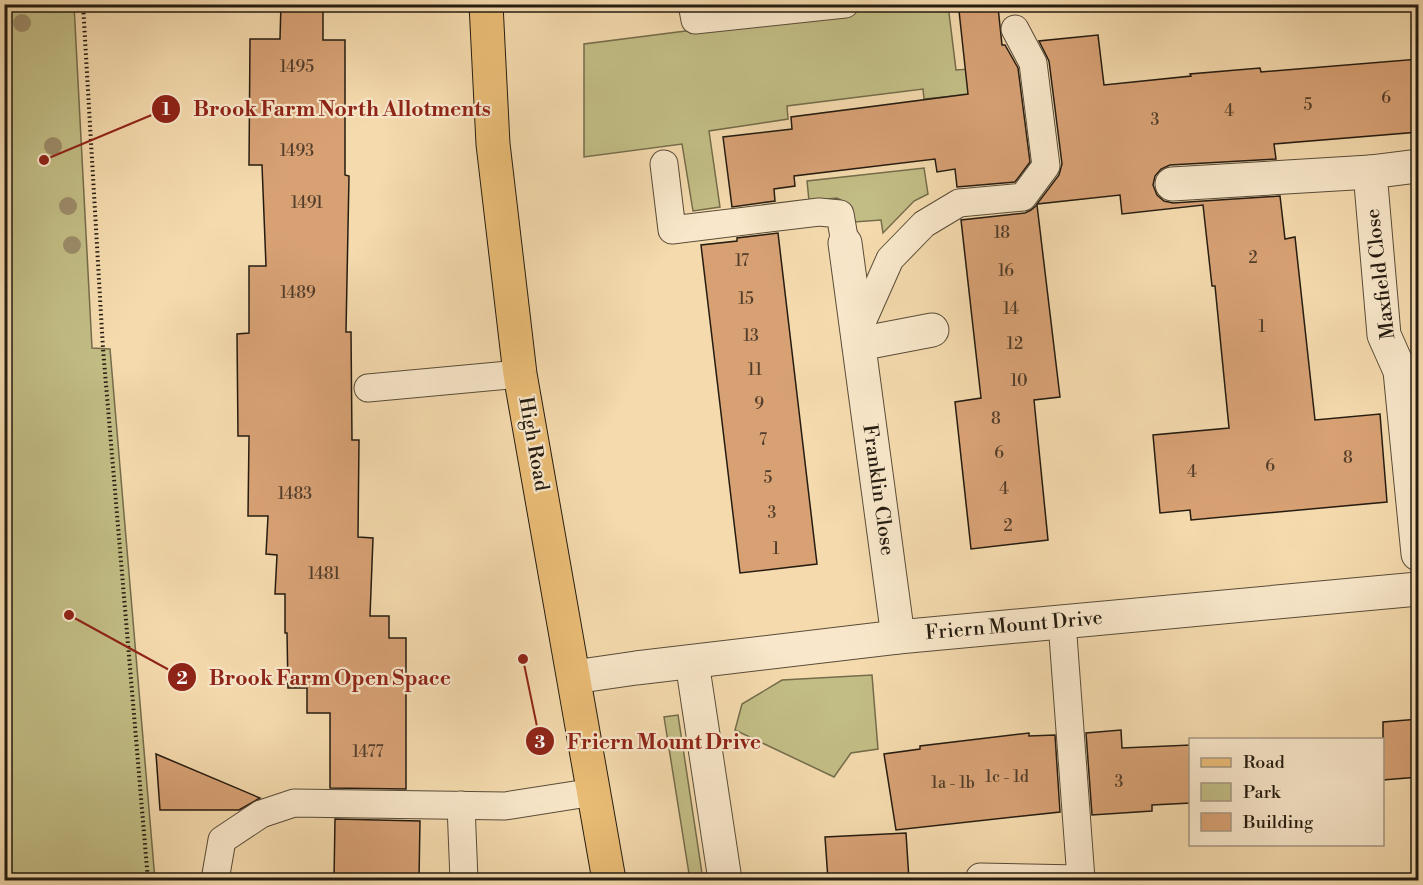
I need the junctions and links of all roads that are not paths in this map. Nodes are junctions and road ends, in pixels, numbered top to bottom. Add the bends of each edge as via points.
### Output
1 (486, 4) edge
2 (692, 4) edge
3 (845, 4) edge
4 (1015, 29) dead end
5 (664, 164) dead end
6 (1419, 166) edge
7 (1370, 172) junction
8 (1172, 184) dead end
9 (845, 243) joint
10 (932, 330) dead end
11 (858, 337) junction
12 (520, 374) junction
13 (368, 388) dead end
14 (1419, 554) edge
15 (1419, 589) edge
16 (1062, 622) junction
17 (898, 637) junction
18 (692, 662) junction
19 (574, 677) junction
20 (594, 792) junction
21 (461, 805) junction
22 (980, 877) dead end
23 (215, 880) edge
24 (464, 880) edge
25 (609, 880) edge
26 (725, 880) edge

1 - 12 main road, High Road via 494,144
2 - 3 lane via 695,20
4 - 11 lane via 1033,63 1046,166 1023,197 958,203 924,224 890,259
5 - 9 lane via 672,230 819,212 840,214
6 - 7 street
7 - 8 street
7 - 14 street, Maxfield Close via 1384,335 1400,371
9 - 11 street, Franklin Close
10 - 11 street
11 - 17 street, Franklin Close
12 - 13 lane
12 - 19 main road, High Road
15 - 16 street, Friern Mount Drive
16 - 17 street, Friern Mount Drive
16 - 22 lane via 1081,879
17 - 18 street, Friern Mount Drive
18 - 19 street, Friern Mount Drive
18 - 26 street
19 - 20 main road, High Road
20 - 21 lane via 505,806
20 - 25 main road, High Road
21 - 23 lane via 294,804 272,810 222,840
21 - 24 lane

